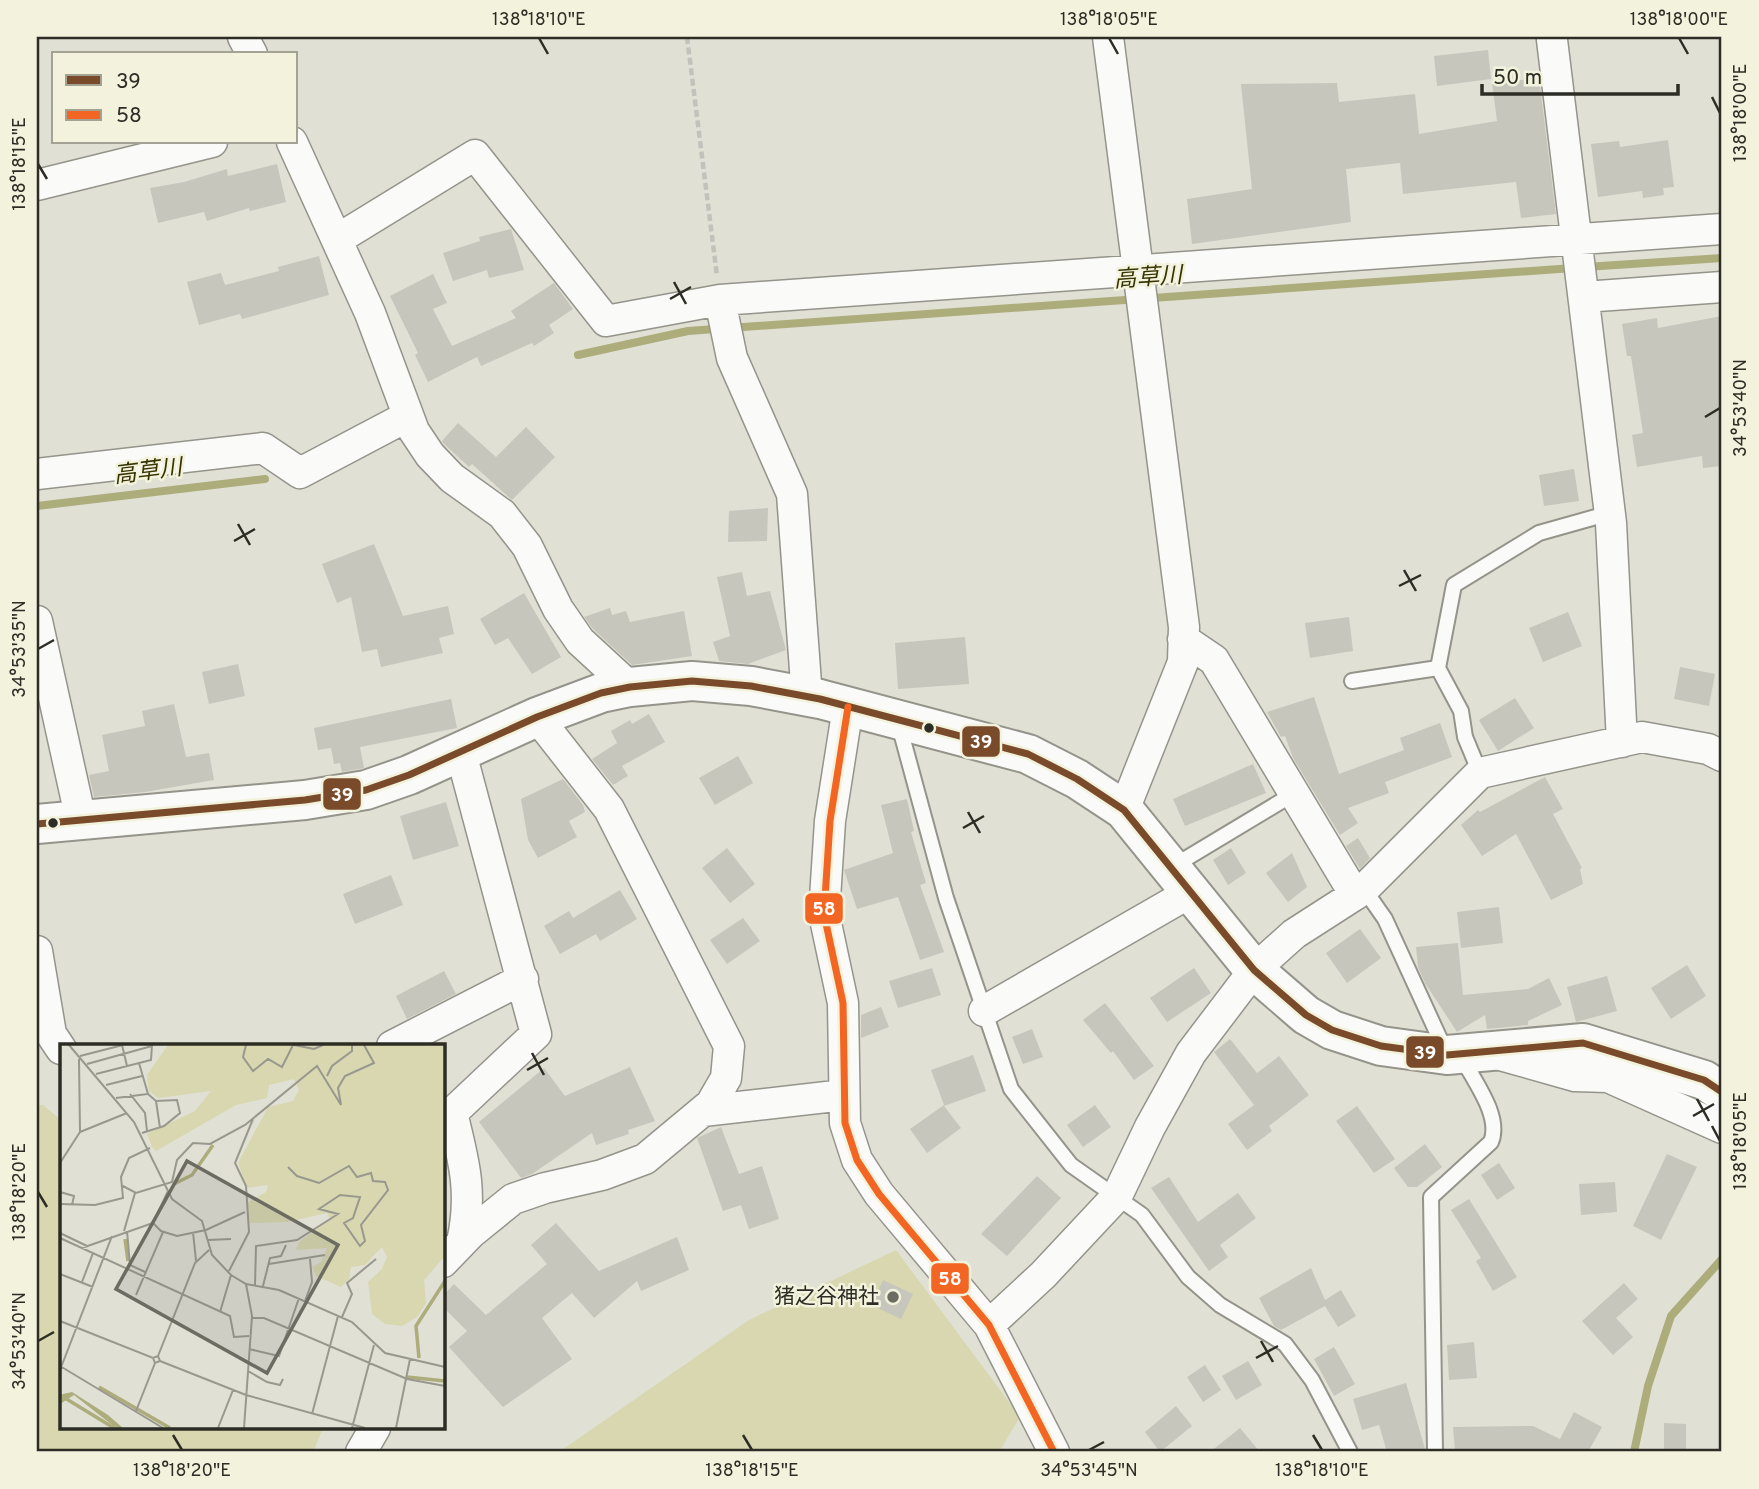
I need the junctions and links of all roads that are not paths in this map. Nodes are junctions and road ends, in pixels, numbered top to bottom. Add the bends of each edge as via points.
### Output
1 (1108, 37) edge
2 (1552, 40) dead end
3 (204, 144) edge
4 (293, 144) edge
5 (37, 185) edge
6 (1722, 229) edge
7 (338, 239) junction
8 (1578, 245) junction
9 (1139, 276) junction
10 (1722, 287) edge
11 (1583, 292) junction
12 (721, 305) junction
13 (408, 416) junction
14 (37, 474) edge
15 (1610, 513) junction
16 (37, 621) edge
17 (1183, 639) junction
18 (1438, 668) junction
19 (1353, 681) dead end
20 (630, 687) junction
21 (807, 696) junction
22 (848, 707) junction
23 (537, 717) junction
24 (898, 720) junction
25 (1622, 742) junction
26 (461, 753) junction
27 (1722, 756) edge
28 (1480, 773) junction
29 (1297, 793) junction
30 (1124, 810) junction
31 (81, 820) junction
32 (37, 824) edge
33 (1181, 880) junction
34 (1359, 892) junction
35 (37, 951) edge
36 (1254, 970) junction
37 (523, 979) junction
38 (984, 1011) junction
39 (396, 1044) edge
40 (60, 1048) edge
41 (1465, 1053) junction
42 (1722, 1093) edge
43 (844, 1095) junction
44 (703, 1111) junction
45 (1722, 1128) edge
46 (1117, 1196) junction
47 (452, 1252) edge
48 (989, 1325) junction
49 (374, 1430) edge
50 (361, 1452) edge
51 (1054, 1452) edge
52 (1350, 1452) edge
53 (1435, 1452) edge

1 - 9 street
2 - 8 street
3 - 5 street
4 - 7 street
6 - 8 street
7 - 12 street via 475,155 606,321
7 - 13 street
8 - 9 street
8 - 11 street
9 - 12 street
9 - 17 street
10 - 11 street
11 - 15 street
12 - 21 street via 732,358 792,494
13 - 14 street via 300,473 263,449
13 - 20 street via 430,455 452,478 502,514 527,546 558,609 580,641
15 - 18 lane via 1539,533 1454,585
15 - 25 street
16 - 31 street
17 - 29 street via 1214,660
17 - 30 street via 1183,662 1172,695
18 - 19 lane
18 - 28 lane via 1461,711 1465,737
20 - 21 main road via 692,681
20 - 23 main road
21 - 22 main road
22 - 24 main road
22 - 43 street via 830,821 824,914 843,1003
23 - 26 main road
23 - 44 street via 609,809 729,1046 726,1078
24 - 30 main road via 1028,754
24 - 38 lane via 946,898
25 - 27 street via 1642,737 1708,749
25 - 28 street
26 - 31 main road via 366,790 305,800
26 - 37 street
28 - 34 street
29 - 33 lane
29 - 34 street
30 - 33 main road
31 - 32 main road
33 - 36 main road
33 - 38 street
34 - 36 street via 1294,934
34 - 41 lane via 1385,919
35 - 40 street via 51,1034
36 - 41 main road via 1306,1015 1332,1030 1381,1046
36 - 46 street via 1191,1053
37 - 39 street
37 - 47 street via 536,1034 452,1114 468,1178 468,1214
38 - 46 lane via 1011,1089 1030,1117 1072,1166
41 - 42 main road via 1583,1043 1704,1080
41 - 45 street via 1576,1076 1608,1077
41 - 53 lane via 1496,1130 1490,1142 1431,1197
43 - 44 street
43 - 48 street via 845,1123 857,1160 879,1194
44 - 47 street via 646,1159 513,1199
46 - 48 street
46 - 52 lane via 1142,1215 1188,1277 1220,1305 1285,1344 1312,1380
48 - 51 street
49 - 50 street

